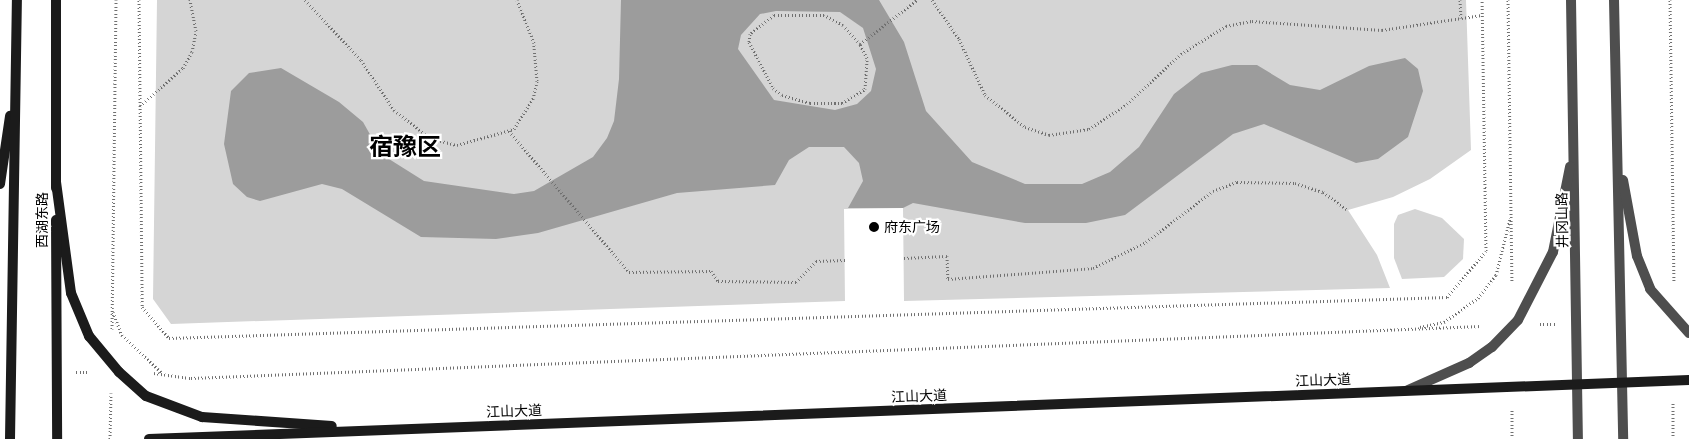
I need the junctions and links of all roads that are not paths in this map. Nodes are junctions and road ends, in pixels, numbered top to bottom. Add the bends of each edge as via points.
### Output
1 (17, 0) edge
2 (56, 0) edge
3 (1571, 0) edge
4 (1614, 0) edge
5 (16, 75) junction
6 (1617, 146) junction
7 (1574, 149) junction
8 (56, 182) junction
9 (0, 184) edge
10 (1689, 333) edge
11 (1689, 380) edge
12 (1622, 382) junction
13 (1579, 384) junction
14 (1407, 391) junction
15 (382, 430) junction
16 (10, 439) edge
17 (57, 439) edge
18 (149, 439) edge
19 (1578, 439) edge
20 (1623, 439) edge

1 - 5 main road, 西湖东路
2 - 8 main road, 西湖东路
3 - 7 street, 井冈山路
4 - 6 street
5 - 9 main road
5 - 16 main road, 西湖东路
6 - 10 street via 1636,256 1650,289 1674,320
6 - 12 street
7 - 13 street, 井冈山路
7 - 14 street via 1553,252 1513,325 1492,347 1456,370
8 - 15 main road via 71,293 89,336 111,364 146,396 202,417
8 - 17 main road, 西湖东路
11 - 12 main road, 江山大道
12 - 13 main road, 江山大道
12 - 20 street
13 - 14 main road, 江山大道
13 - 19 street, 井冈山路
14 - 15 main road, 江山大道
15 - 18 main road, 江山大道

